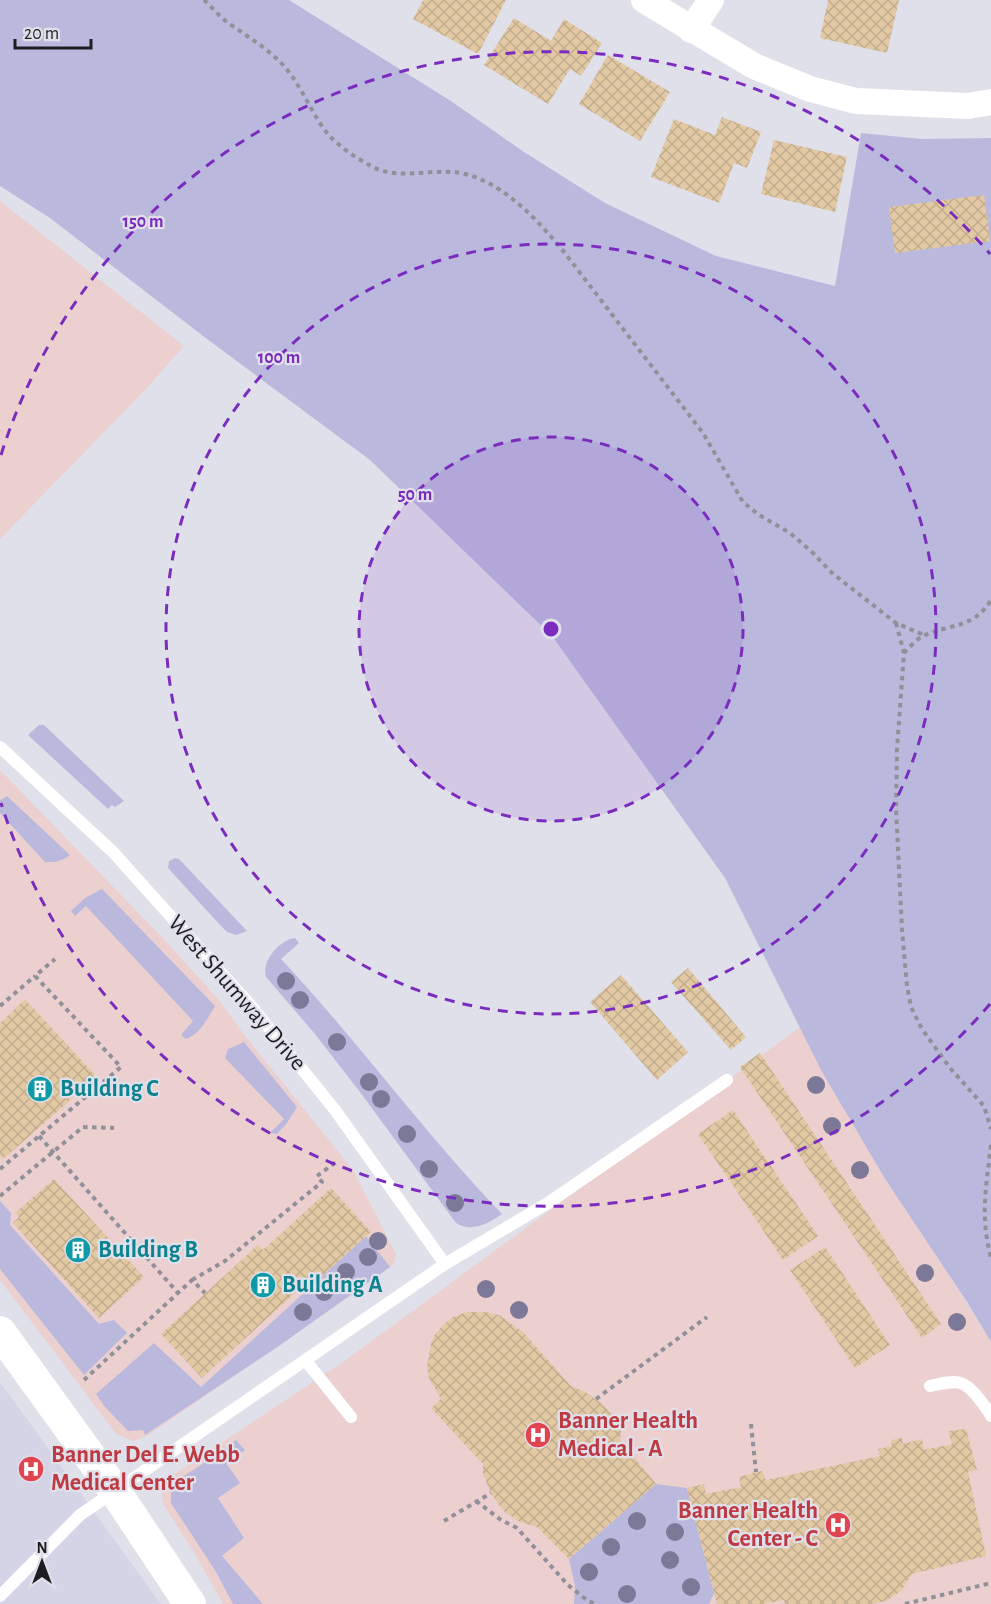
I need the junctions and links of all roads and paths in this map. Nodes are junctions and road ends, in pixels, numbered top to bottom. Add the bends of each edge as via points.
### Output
1 (204, 0) edge
2 (644, 0) edge
3 (711, 0) edge
4 (691, 30) junction
5 (991, 102) edge
6 (991, 600) edge
7 (896, 622) junction
8 (924, 635) junction
9 (904, 653) junction
10 (0, 747) edge
11 (55, 959) dead end
12 (36, 976) junction
13 (0, 1006) edge
14 (727, 1080) dead end
15 (114, 1128) dead end
16 (991, 1129) edge
17 (39, 1136) junction
18 (991, 1145) edge
19 (54, 1151) junction
20 (336, 1162) dead end
21 (0, 1169) edge
22 (0, 1196) edge
23 (991, 1258) edge
24 (445, 1264) junction
25 (192, 1280) junction
26 (178, 1293) junction
27 (205, 1293) dead end
28 (707, 1317) dead end
29 (0, 1332) edge
30 (306, 1361) junction
31 (84, 1380) dead end
32 (930, 1386) dead end
33 (596, 1399) dead end
34 (991, 1416) edge
35 (351, 1417) dead end
36 (751, 1424) dead end
37 (756, 1472) dead end
38 (115, 1491) junction
39 (490, 1493) dead end
40 (476, 1501) junction
41 (444, 1521) dead end
42 (991, 1583) edge
43 (0, 1596) edge
44 (190, 1604) edge
45 (596, 1604) edge
46 (905, 1604) edge

1 - 7 path via 267,50 295,79 327,133 371,166 386,173 406,175 471,174 524,208 558,245 702,433 743,502 790,533 832,573
2 - 4 street
3 - 4 street
4 - 5 street via 754,66 810,89 856,101 968,106
6 - 8 path via 979,616 958,627
7 - 8 path
7 - 9 path
8 - 9 path
9 - 16 path via 896,809 907,986 911,1007 922,1029 984,1106
10 - 24 lane, West Shumway Drive via 112,852 252,1007 335,1110
11 - 12 path
12 - 13 path
12 - 17 path via 121,1067
14 - 24 lane via 548,1203
15 - 19 path via 83,1126
17 - 19 path
17 - 21 path
18 - 23 path via 983,1206
19 - 22 path
19 - 26 path
20 - 25 path via 317,1176 322,1182 225,1262
24 - 30 lane
25 - 26 path
25 - 27 path
26 - 31 path
28 - 33 path
29 - 38 street
30 - 35 lane
30 - 38 lane
32 - 34 lane via 965,1383
36 - 37 path
38 - 43 lane via 80,1515
38 - 44 street
39 - 40 path
40 - 41 path
40 - 45 path via 517,1528 568,1585
42 - 46 path

